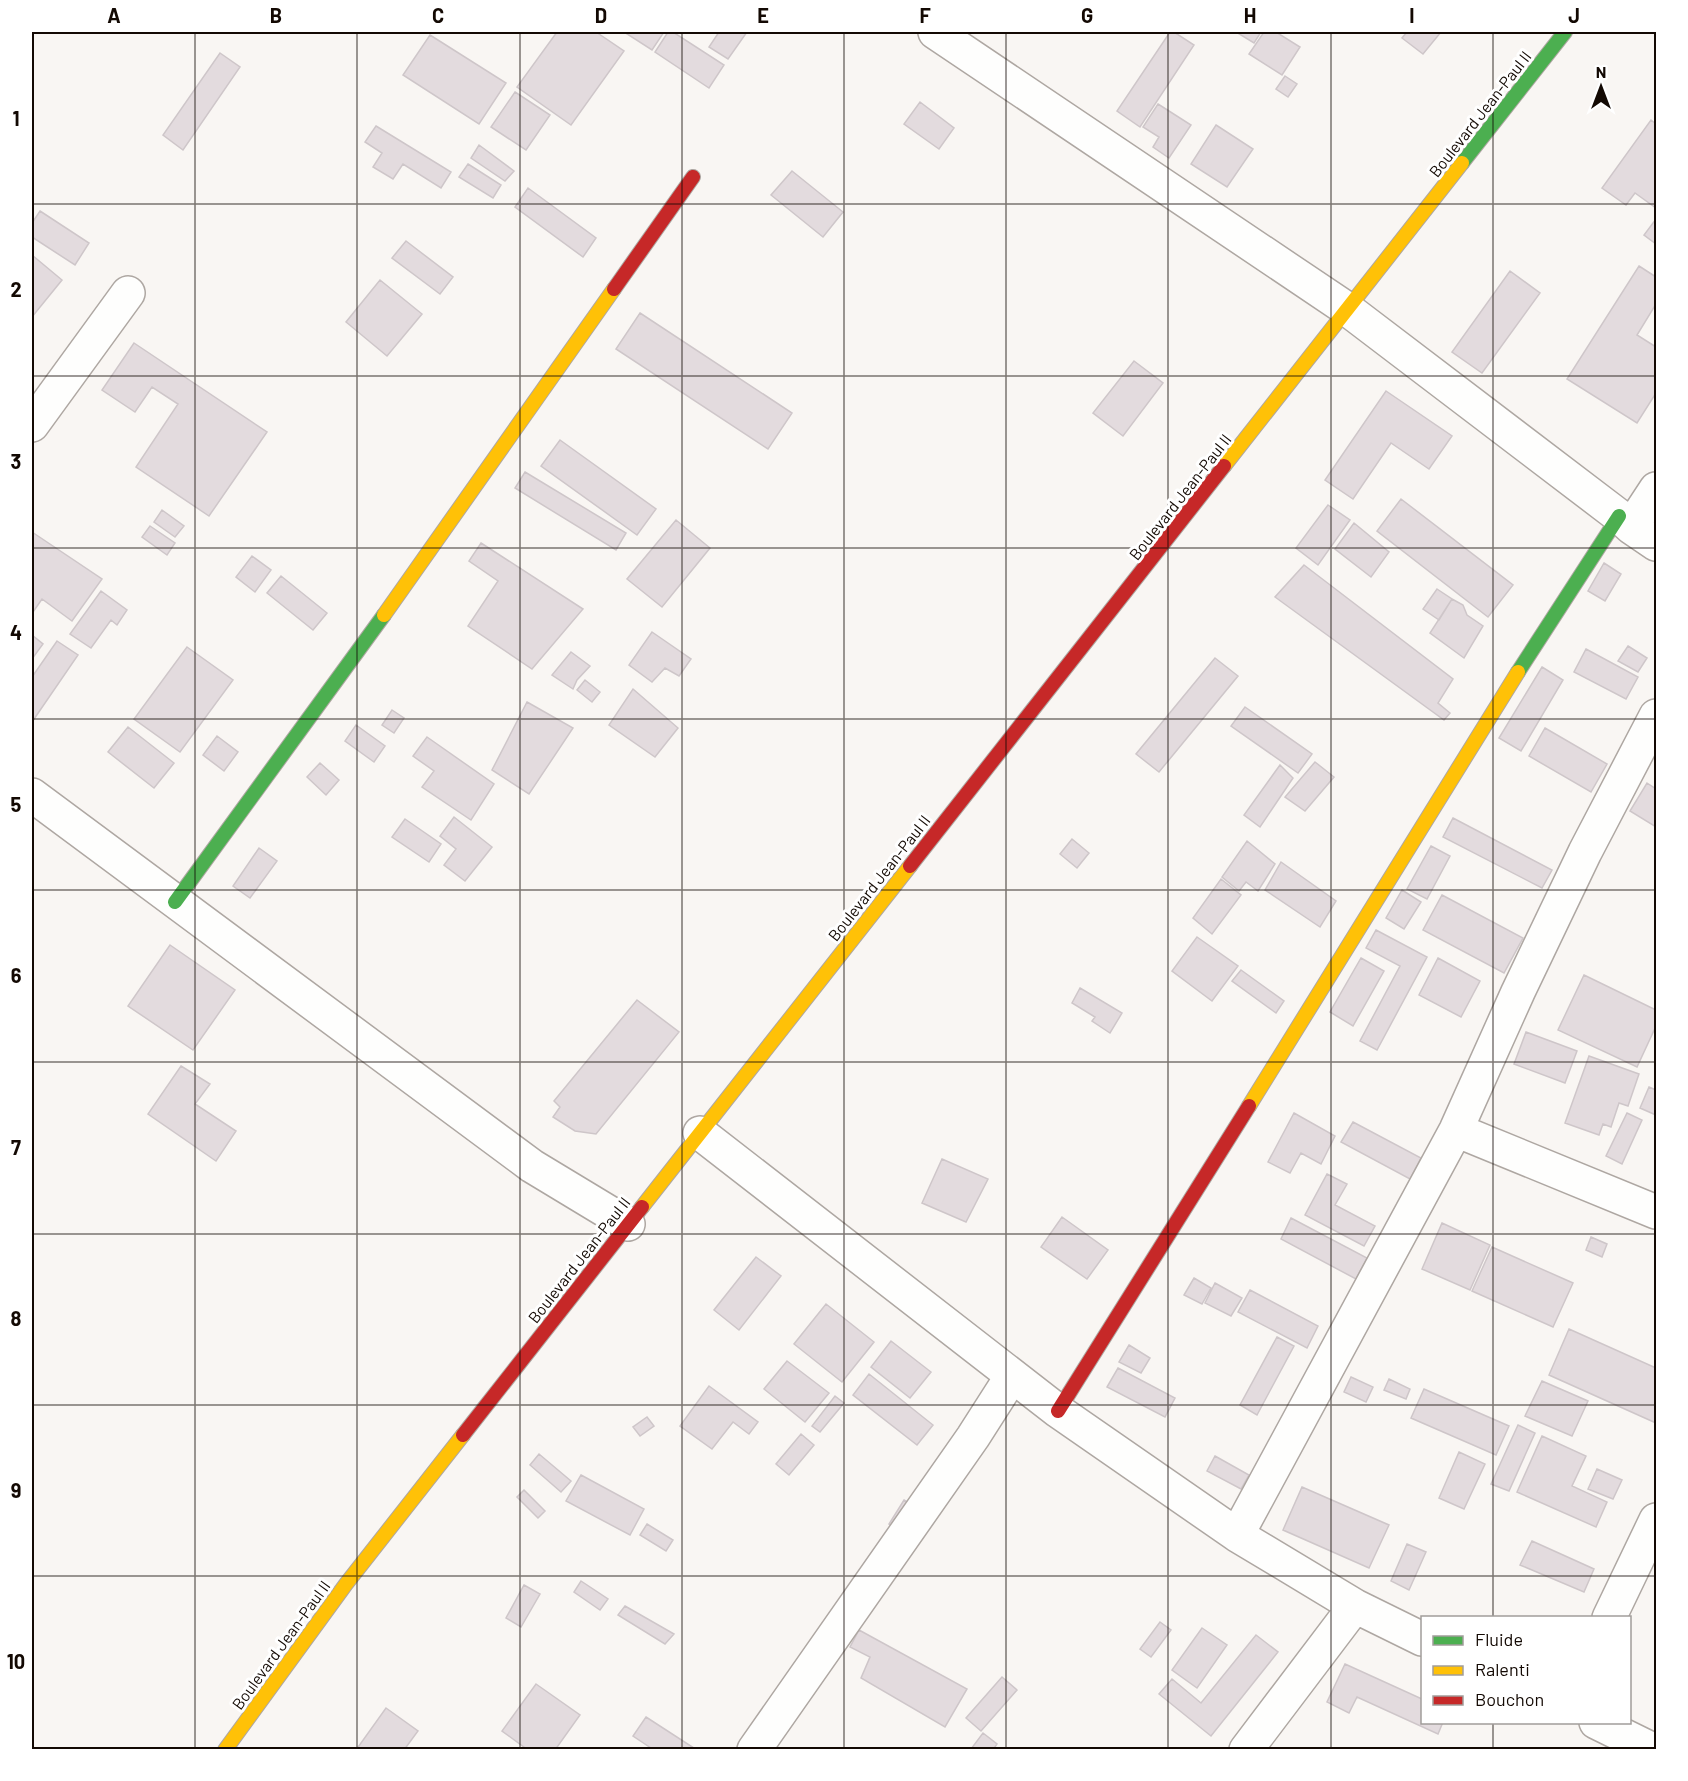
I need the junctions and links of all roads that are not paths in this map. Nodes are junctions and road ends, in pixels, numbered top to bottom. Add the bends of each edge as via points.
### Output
1 (935, 32) edge
2 (1565, 32) edge
3 (693, 177) dead end
4 (128, 293) dead end
5 (1347, 309) junction
6 (32, 425) edge
7 (1656, 489) edge
8 (1635, 529) edge
9 (1656, 716) edge
10 (32, 795) edge
11 (176, 902) junction
12 (1456, 1130) junction
13 (700, 1133) junction
14 (1656, 1212) edge
15 (628, 1224) junction
16 (1012, 1376) junction
17 (1058, 1411) junction
18 (1656, 1520) edge
19 (1237, 1535) junction
20 (1355, 1606) junction
21 (1609, 1616) edge
22 (1421, 1639) edge
23 (1600, 1724) edge
24 (225, 1749) edge
25 (754, 1749) edge
26 (1246, 1749) edge
27 (1653, 1749) edge

1 - 5 street
2 - 5 main road, Boulevard Jean-Paul II
3 - 11 main road via 408,582
4 - 6 street
5 - 8 street
5 - 13 main road, Boulevard Jean-Paul II
7 - 8 street
8 - 17 main road via 1478,735
9 - 12 street via 1580,863
10 - 11 street
11 - 15 street via 532,1166
12 - 14 street
12 - 19 street
13 - 15 main road, Boulevard Jean-Paul II
13 - 16 street
15 - 24 main road, Boulevard Jean-Paul II via 346,1584
16 - 17 street
16 - 25 street
17 - 19 street
18 - 21 street
19 - 20 street
20 - 22 street
20 - 26 street
23 - 27 street

